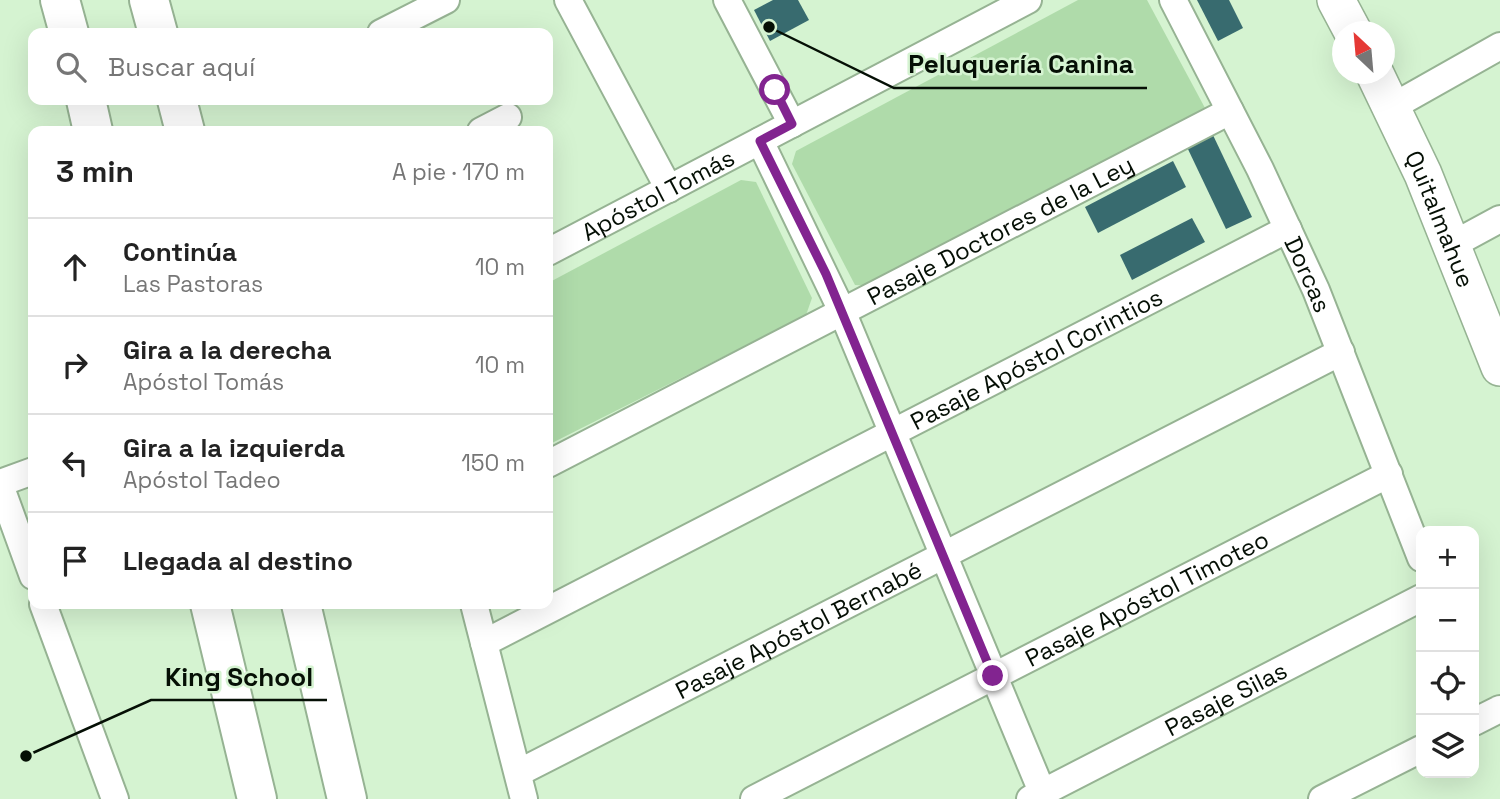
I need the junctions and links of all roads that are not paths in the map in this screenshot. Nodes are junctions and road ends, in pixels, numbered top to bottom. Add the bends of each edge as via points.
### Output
1 (60, 0) edge
2 (149, 0) edge
3 (446, 0) edge
4 (568, 0) edge
5 (1028, 0) edge
6 (1173, 0) edge
7 (1336, 0) edge
8 (731, 1) edge
9 (1347, 21) edge
10 (68, 28) edge
11 (157, 28) edge
12 (391, 28) edge
13 (1500, 46) edge
14 (1380, 84) edge
15 (87, 105) edge
16 (1392, 107) junction
17 (1230, 111) junction
18 (508, 117) dead end
19 (792, 124) junction
20 (92, 126) edge
21 (491, 126) edge
22 (760, 141) junction
23 (669, 189) junction
24 (1500, 219) edge
25 (1288, 229) junction
26 (1452, 245) junction
27 (553, 249) edge
28 (842, 311) junction
29 (1341, 352) junction
30 (1500, 367) edge
31 (892, 433) junction
32 (553, 461) edge
33 (28, 473) edge
34 (1389, 474) junction
35 (0, 484) edge
36 (1416, 545) edge
37 (943, 555) junction
38 (28, 562) edge
39 (1416, 600) edge
40 (553, 607) edge
41 (45, 609) edge
42 (211, 609) edge
43 (302, 609) edge
44 (475, 609) edge
45 (550, 609) edge
46 (484, 643) junction
47 (993, 676) junction
48 (1416, 752) edge
49 (517, 773) junction
50 (1039, 797) edge
51 (115, 799) edge
52 (257, 799) edge
53 (347, 799) edge
54 (524, 799) edge
55 (754, 799) edge
56 (1322, 799) edge

1 - 10 main road
2 - 11 main road
3 - 12 street
4 - 23 street
5 - 19 street, Apóstol Tomás
6 - 17 street, Dorcas
7 - 9 street
8 - 19 street
13 - 16 street
14 - 16 street, Quitalmahue
15 - 20 main road
16 - 26 street, Quitalmahue
17 - 25 street, Dorcas
17 - 28 street, Pasaje Doctores de la Ley
18 - 21 street
19 - 22 street, Apóstol Tomás
22 - 23 street, Apóstol Tomás
22 - 28 street
23 - 27 street, Apóstol Tomás
24 - 26 street
25 - 29 street, Dorcas
25 - 31 street, Pasaje Apóstol Corintios
26 - 30 street, Quitalmahue
28 - 31 street
28 - 32 street, Pasaje Doctores de la Ley
29 - 34 street, Dorcas
29 - 37 street, Pasaje Apóstol Bernabé
31 - 37 street
31 - 40 street, Pasaje Apóstol Corintios
33 - 35 street
34 - 36 street, Dorcas
34 - 47 street, Pasaje Apóstol Timoteo
35 - 38 street
37 - 47 street
37 - 49 street, Pasaje Apóstol Bernabé
39 - 50 street, Pasaje Silas
41 - 51 street
42 - 52 main road
43 - 53 main road
44 - 46 street
45 - 46 street, Pasaje Apóstol Corintios
46 - 49 street
47 - 50 street
47 - 55 street, Pasaje Apóstol Timoteo
48 - 56 street
49 - 54 street

